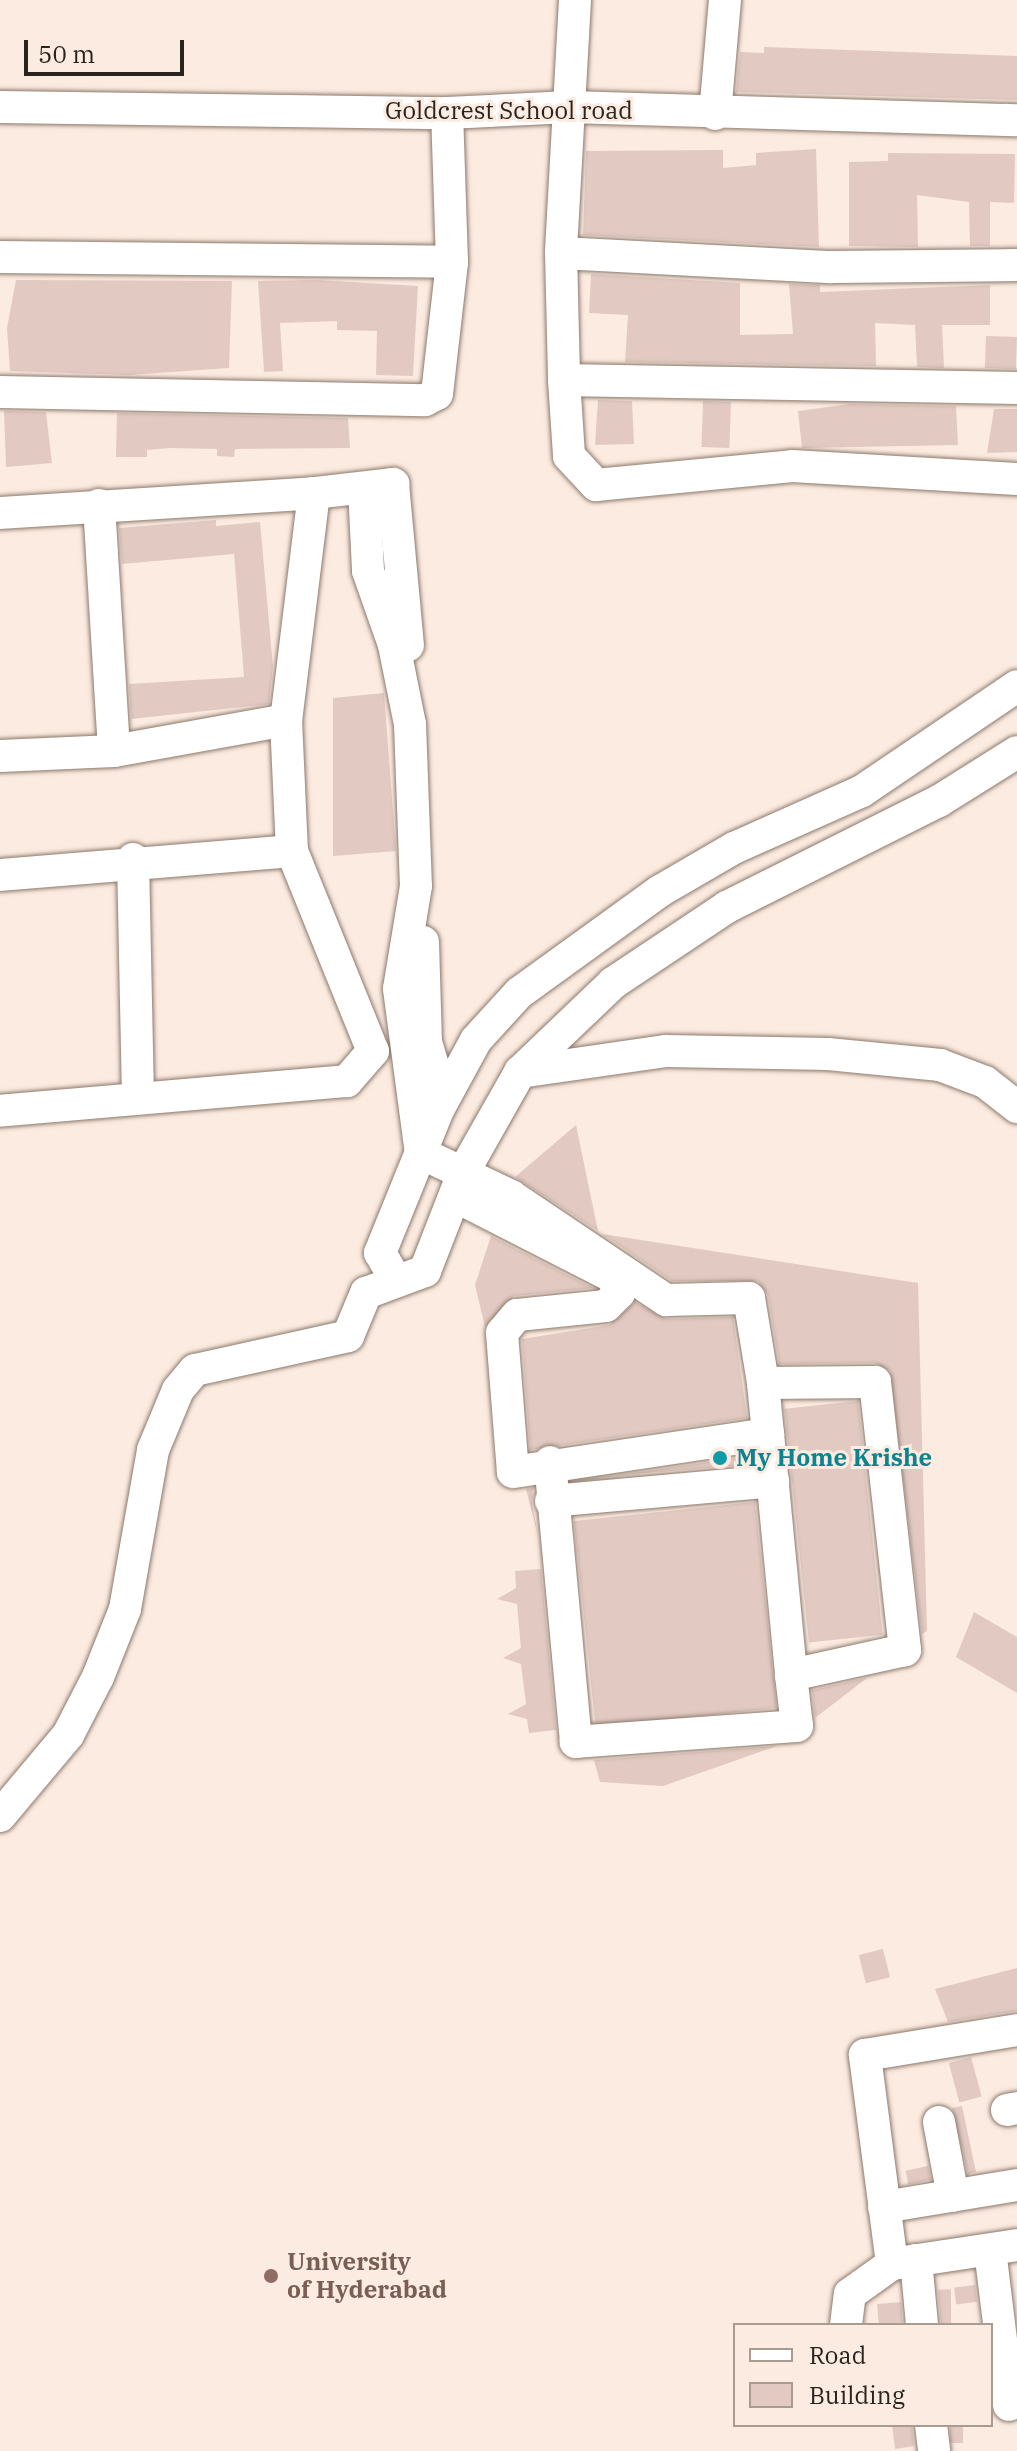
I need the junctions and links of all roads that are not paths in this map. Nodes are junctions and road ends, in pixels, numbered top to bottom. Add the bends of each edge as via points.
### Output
1 (575, 0) edge
2 (725, 0) edge
3 (0, 107) edge
4 (569, 107) junction
5 (447, 113) junction
6 (715, 114) junction
7 (1017, 120) edge
8 (561, 253) junction
9 (0, 257) edge
10 (452, 262) junction
11 (1017, 265) edge
12 (564, 380) junction
13 (1017, 388) edge
14 (0, 392) edge
15 (1017, 479) edge
16 (364, 488) junction
17 (314, 493) junction
18 (99, 505) junction
19 (0, 513) edge
20 (1017, 686) edge
21 (286, 720) junction
22 (114, 751) junction
23 (1017, 752) edge
24 (0, 756) edge
25 (292, 851) junction
26 (133, 859) junction
27 (0, 875) edge
28 (520, 1072) junction
29 (138, 1094) junction
30 (443, 1099) junction
31 (1017, 1107) edge
32 (0, 1111) edge
33 (421, 1153) junction
34 (460, 1184) junction
35 (394, 1277) junction
36 (666, 1300) junction
37 (606, 1306) junction
38 (763, 1383) junction
39 (768, 1434) junction
40 (550, 1462) junction
41 (773, 1481) junction
42 (551, 1501) junction
43 (791, 1675) junction
44 (0, 1816) edge
45 (1017, 2030) edge
46 (939, 2122) dead end
47 (1017, 2185) edge
48 (953, 2196) junction
49 (884, 2207) junction
50 (1003, 2247) edge
51 (904, 2262) junction
52 (846, 2323) edge
53 (921, 2323) edge
54 (1009, 2405) dead end
55 (931, 2427) edge
56 (934, 2451) edge

1 - 4 street
2 - 6 street
3 - 5 street, Goldcrest School road
4 - 5 street, Goldcrest School road
4 - 6 street, Goldcrest School road
4 - 8 street
5 - 10 street
6 - 7 street, Goldcrest School road
8 - 11 street via 832,267
8 - 12 street
9 - 10 street
10 - 14 street via 444,381 425,400
12 - 13 street
12 - 15 street via 569,456 596,485 792,466
16 - 17 street
16 - 30 street via 393,484 427,780 422,1004
16 - 33 street via 368,571 394,645 410,724 416,886 399,989
17 - 18 street
17 - 21 street
18 - 19 street
18 - 22 street
20 - 30 street via 862,791 734,848 647,901 519,993 476,1040
21 - 22 street
21 - 25 street
22 - 24 street
23 - 28 street via 939,801 727,907 613,983
25 - 26 street
25 - 29 street via 373,1051 347,1081
26 - 27 street
26 - 29 street
28 - 31 street via 666,1051 828,1054 940,1065 985,1082
28 - 34 street
29 - 32 street
30 - 33 street
33 - 34 street
33 - 35 street via 380,1253
34 - 35 street via 425,1271 412,1279
34 - 36 street
34 - 37 street via 613,1277 619,1293
35 - 44 street via 366,1293 358,1324 337,1342 195,1370 178,1390 153,1450 125,1609 98,1677 68,1735
36 - 37 street
36 - 38 street via 749,1298
37 - 40 street via 517,1315 502,1333 513,1472
38 - 39 street
38 - 43 street via 875,1382 905,1650
39 - 40 street
39 - 41 street
40 - 42 street
41 - 42 street
41 - 43 street
42 - 43 street via 576,1742 797,1726
45 - 49 street via 865,2055
46 - 48 street
47 - 48 street
48 - 49 street
49 - 51 street
50 - 51 street
50 - 54 street
51 - 52 street via 850,2294
51 - 53 street
55 - 56 street

